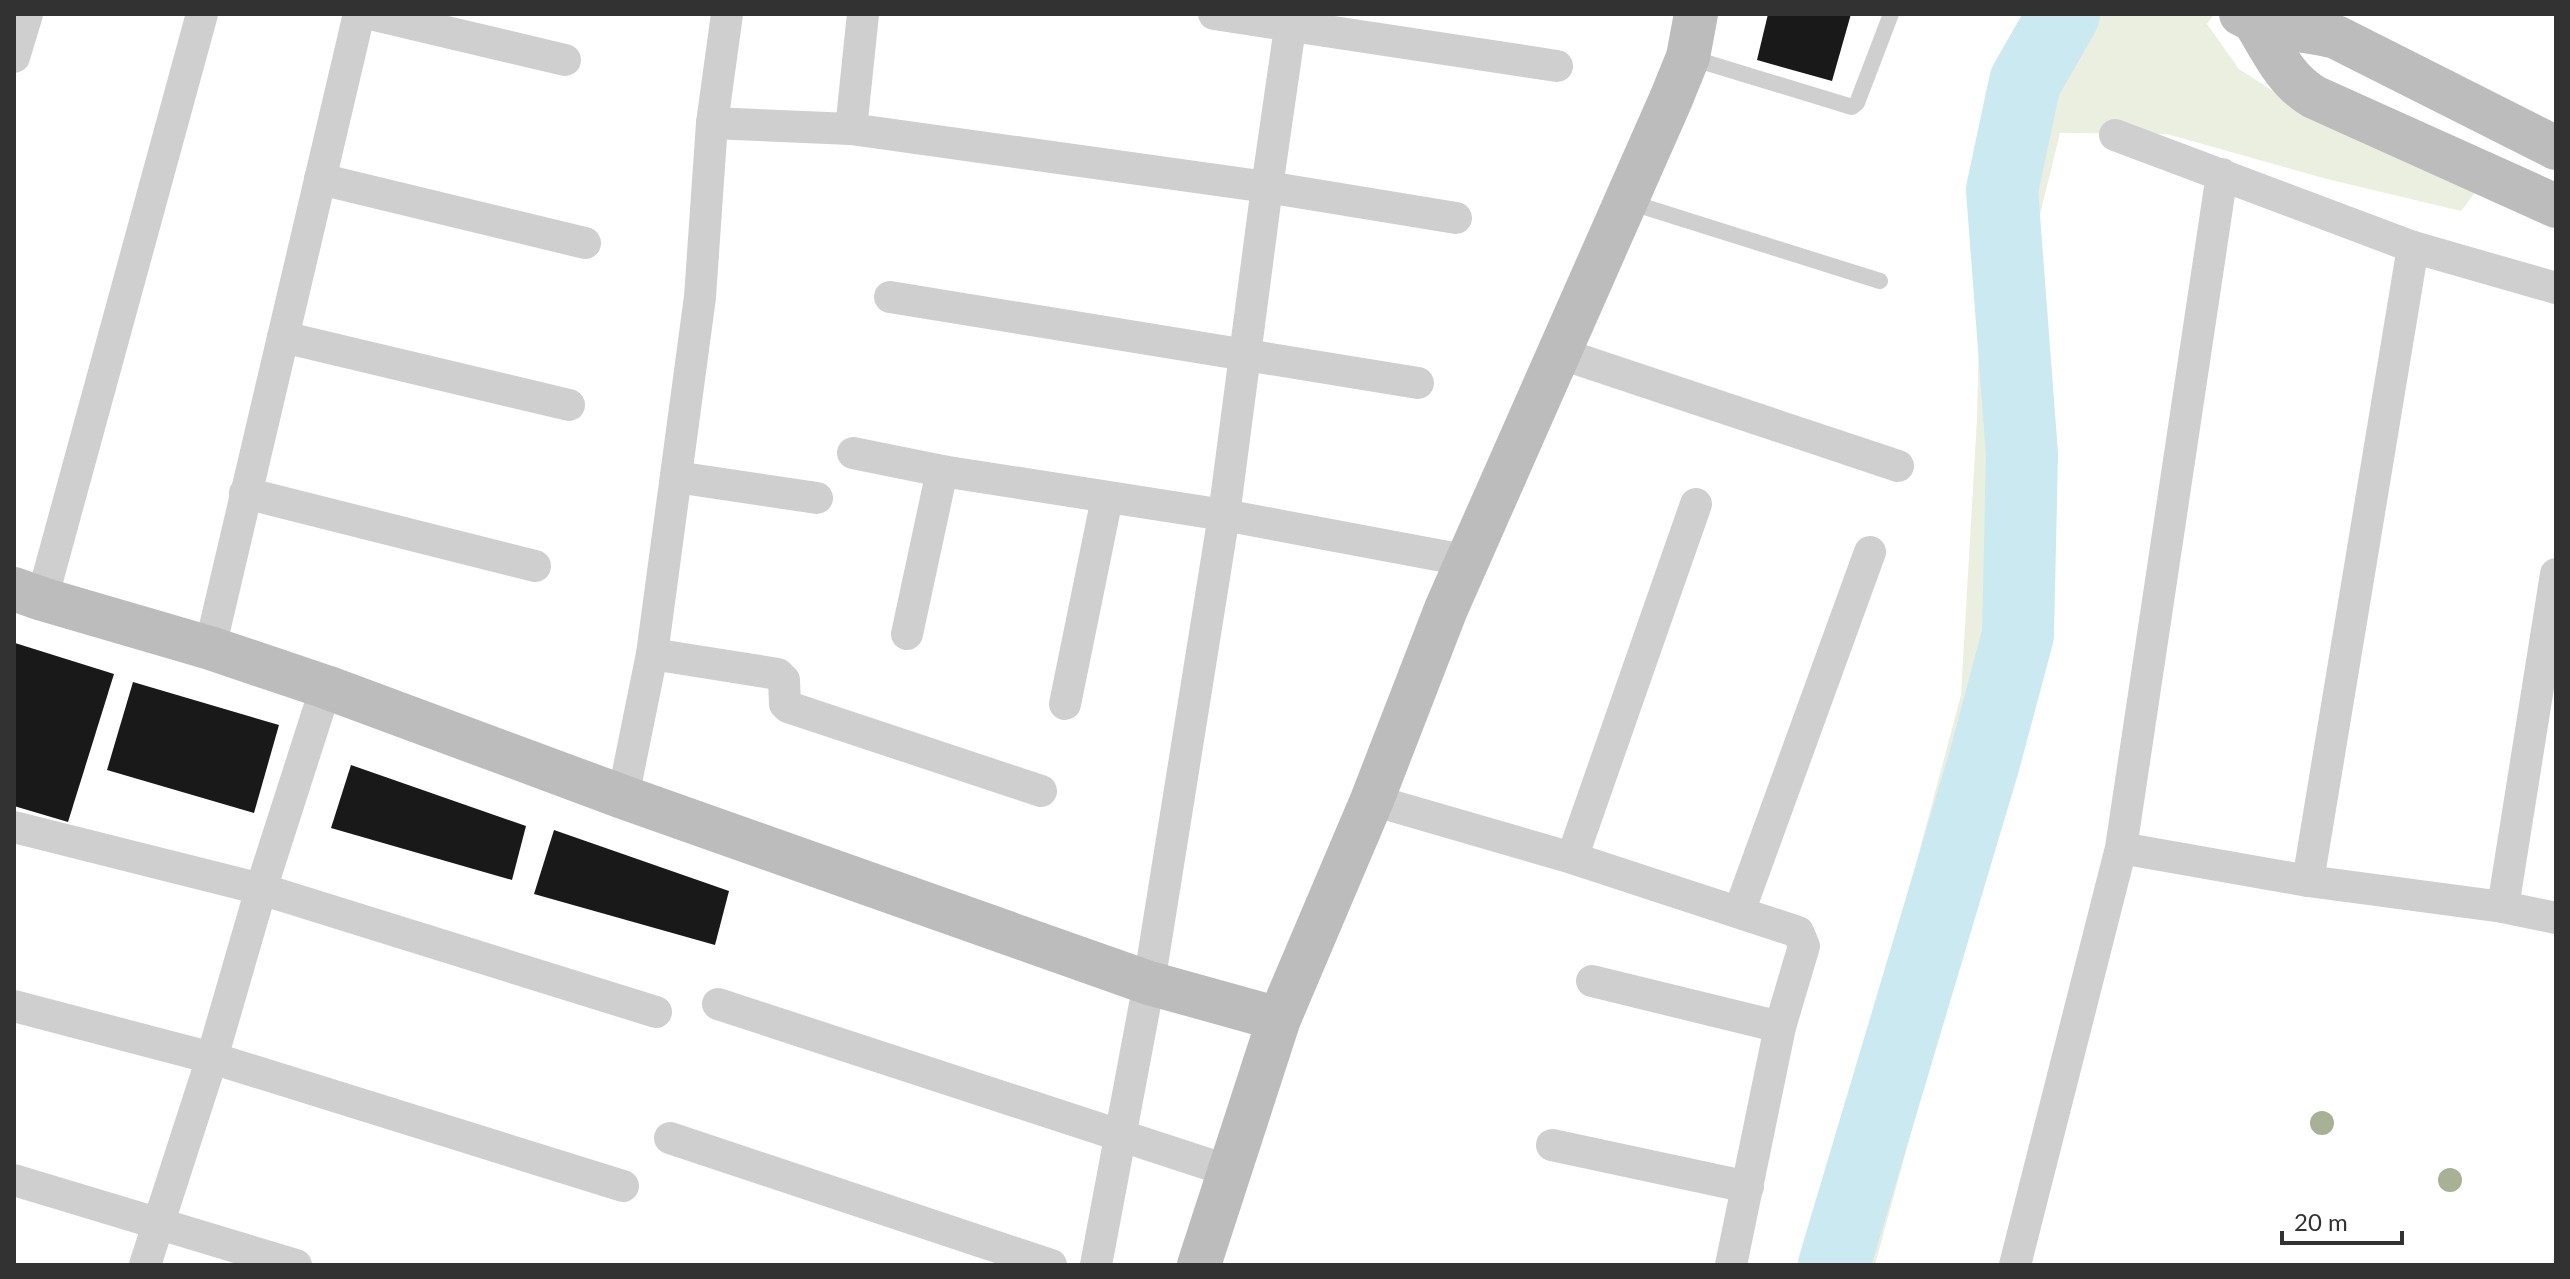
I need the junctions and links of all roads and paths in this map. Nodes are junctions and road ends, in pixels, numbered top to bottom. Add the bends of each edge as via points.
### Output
1 (27, 14) edge
2 (202, 14) edge
3 (359, 14) edge
4 (370, 14) edge
5 (727, 14) edge
6 (863, 14) edge
7 (1214, 14) edge
8 (1696, 14) edge
9 (1891, 14) edge
10 (2248, 18) edge
11 (1291, 20) edge
12 (14, 57) edge
13 (1688, 57) junction
14 (565, 60) dead end
15 (1557, 66) dead end
16 (712, 123) junction
17 (851, 129) junction
18 (2115, 135) dead end
19 (2556, 148) edge
20 (2222, 174) junction
21 (320, 179) junction
22 (1267, 187) junction
23 (1626, 201) junction
24 (2556, 206) edge
25 (1456, 218) dead end
26 (585, 243) dead end
27 (2413, 247) junction
28 (1880, 281) dead end
29 (2556, 288) edge
30 (890, 297) dead end
31 (283, 337) junction
32 (1559, 353) junction
33 (1246, 355) junction
34 (1418, 383) dead end
35 (569, 405) dead end
36 (853, 453) dead end
37 (1898, 466) dead end
38 (942, 471) junction
39 (676, 477) junction
40 (245, 493) junction
41 (817, 498) dead end
42 (1107, 498) junction
43 (1696, 504) dead end
44 (1224, 515) junction
45 (1870, 552) dead end
46 (1469, 561) junction
47 (535, 566) dead end
48 (2556, 574) edge
49 (28, 594) edge
50 (907, 634) dead end
51 (210, 648) junction
52 (652, 654) junction
53 (326, 687) junction
54 (1065, 704) dead end
55 (1041, 791) dead end
56 (623, 797) junction
57 (1372, 800) junction
58 (14, 827) edge
59 (2121, 848) junction
60 (1572, 858) junction
61 (2308, 881) junction
62 (261, 889) junction
63 (2503, 907) junction
64 (1739, 912) junction
65 (2556, 918) edge
66 (1592, 981) dead end
67 (1149, 983) junction
68 (718, 1004) dead end
69 (14, 1006) edge
70 (656, 1012) dead end
71 (1279, 1019) junction
72 (1780, 1027) junction
73 (212, 1058) junction
74 (1119, 1136) junction
75 (670, 1138) dead end
76 (1552, 1145) dead end
77 (1229, 1171) junction
78 (14, 1180) edge
79 (623, 1186) dead end
80 (1748, 1187) junction
81 (157, 1223) junction
82 (145, 1265) edge
83 (296, 1265) edge
84 (1051, 1265) edge
85 (1096, 1265) edge
86 (1199, 1265) edge
87 (1731, 1265) edge
88 (2015, 1265) edge

1 - 12 street
2 - 49 street
3 - 21 street
4 - 14 street
5 - 16 street
6 - 17 street
7 - 11 street
8 - 13 street
9 - 13 lane via 1852,107
10 - 19 street via 2336,37
10 - 24 street via 2299,89
11 - 15 street
11 - 22 street
13 - 23 street
16 - 17 street
16 - 39 street via 703,272
17 - 22 street
18 - 20 street
20 - 27 street
20 - 59 street
21 - 26 street
21 - 31 street
22 - 25 street
22 - 33 street
23 - 28 lane
23 - 32 street
27 - 29 street
27 - 61 street
30 - 33 street
31 - 35 street
31 - 40 street
32 - 37 street
32 - 46 street
33 - 34 street
33 - 44 street
36 - 38 street
38 - 42 street
38 - 50 street
39 - 41 street
39 - 52 street
40 - 47 street
40 - 51 street
42 - 44 street
42 - 54 street
43 - 60 street
44 - 46 street
44 - 67 street
45 - 64 street
46 - 57 street
48 - 63 street
49 - 51 street
51 - 53 street
52 - 55 street via 778,674 784,680 788,707
52 - 56 street
53 - 56 street
53 - 62 street
56 - 67 street
57 - 60 street
57 - 71 street
58 - 62 street
59 - 61 street
59 - 88 street
60 - 64 street
61 - 63 street
62 - 70 street
62 - 73 street
63 - 65 street
64 - 72 street via 1793,928 1803,939
66 - 72 street
67 - 71 street
67 - 74 street
68 - 74 street
69 - 73 street
71 - 77 street
72 - 80 street
73 - 79 street
73 - 81 street
74 - 77 street
74 - 85 street
75 - 84 street
76 - 80 street
77 - 86 street
78 - 81 street
80 - 87 street
81 - 82 street
81 - 83 street

